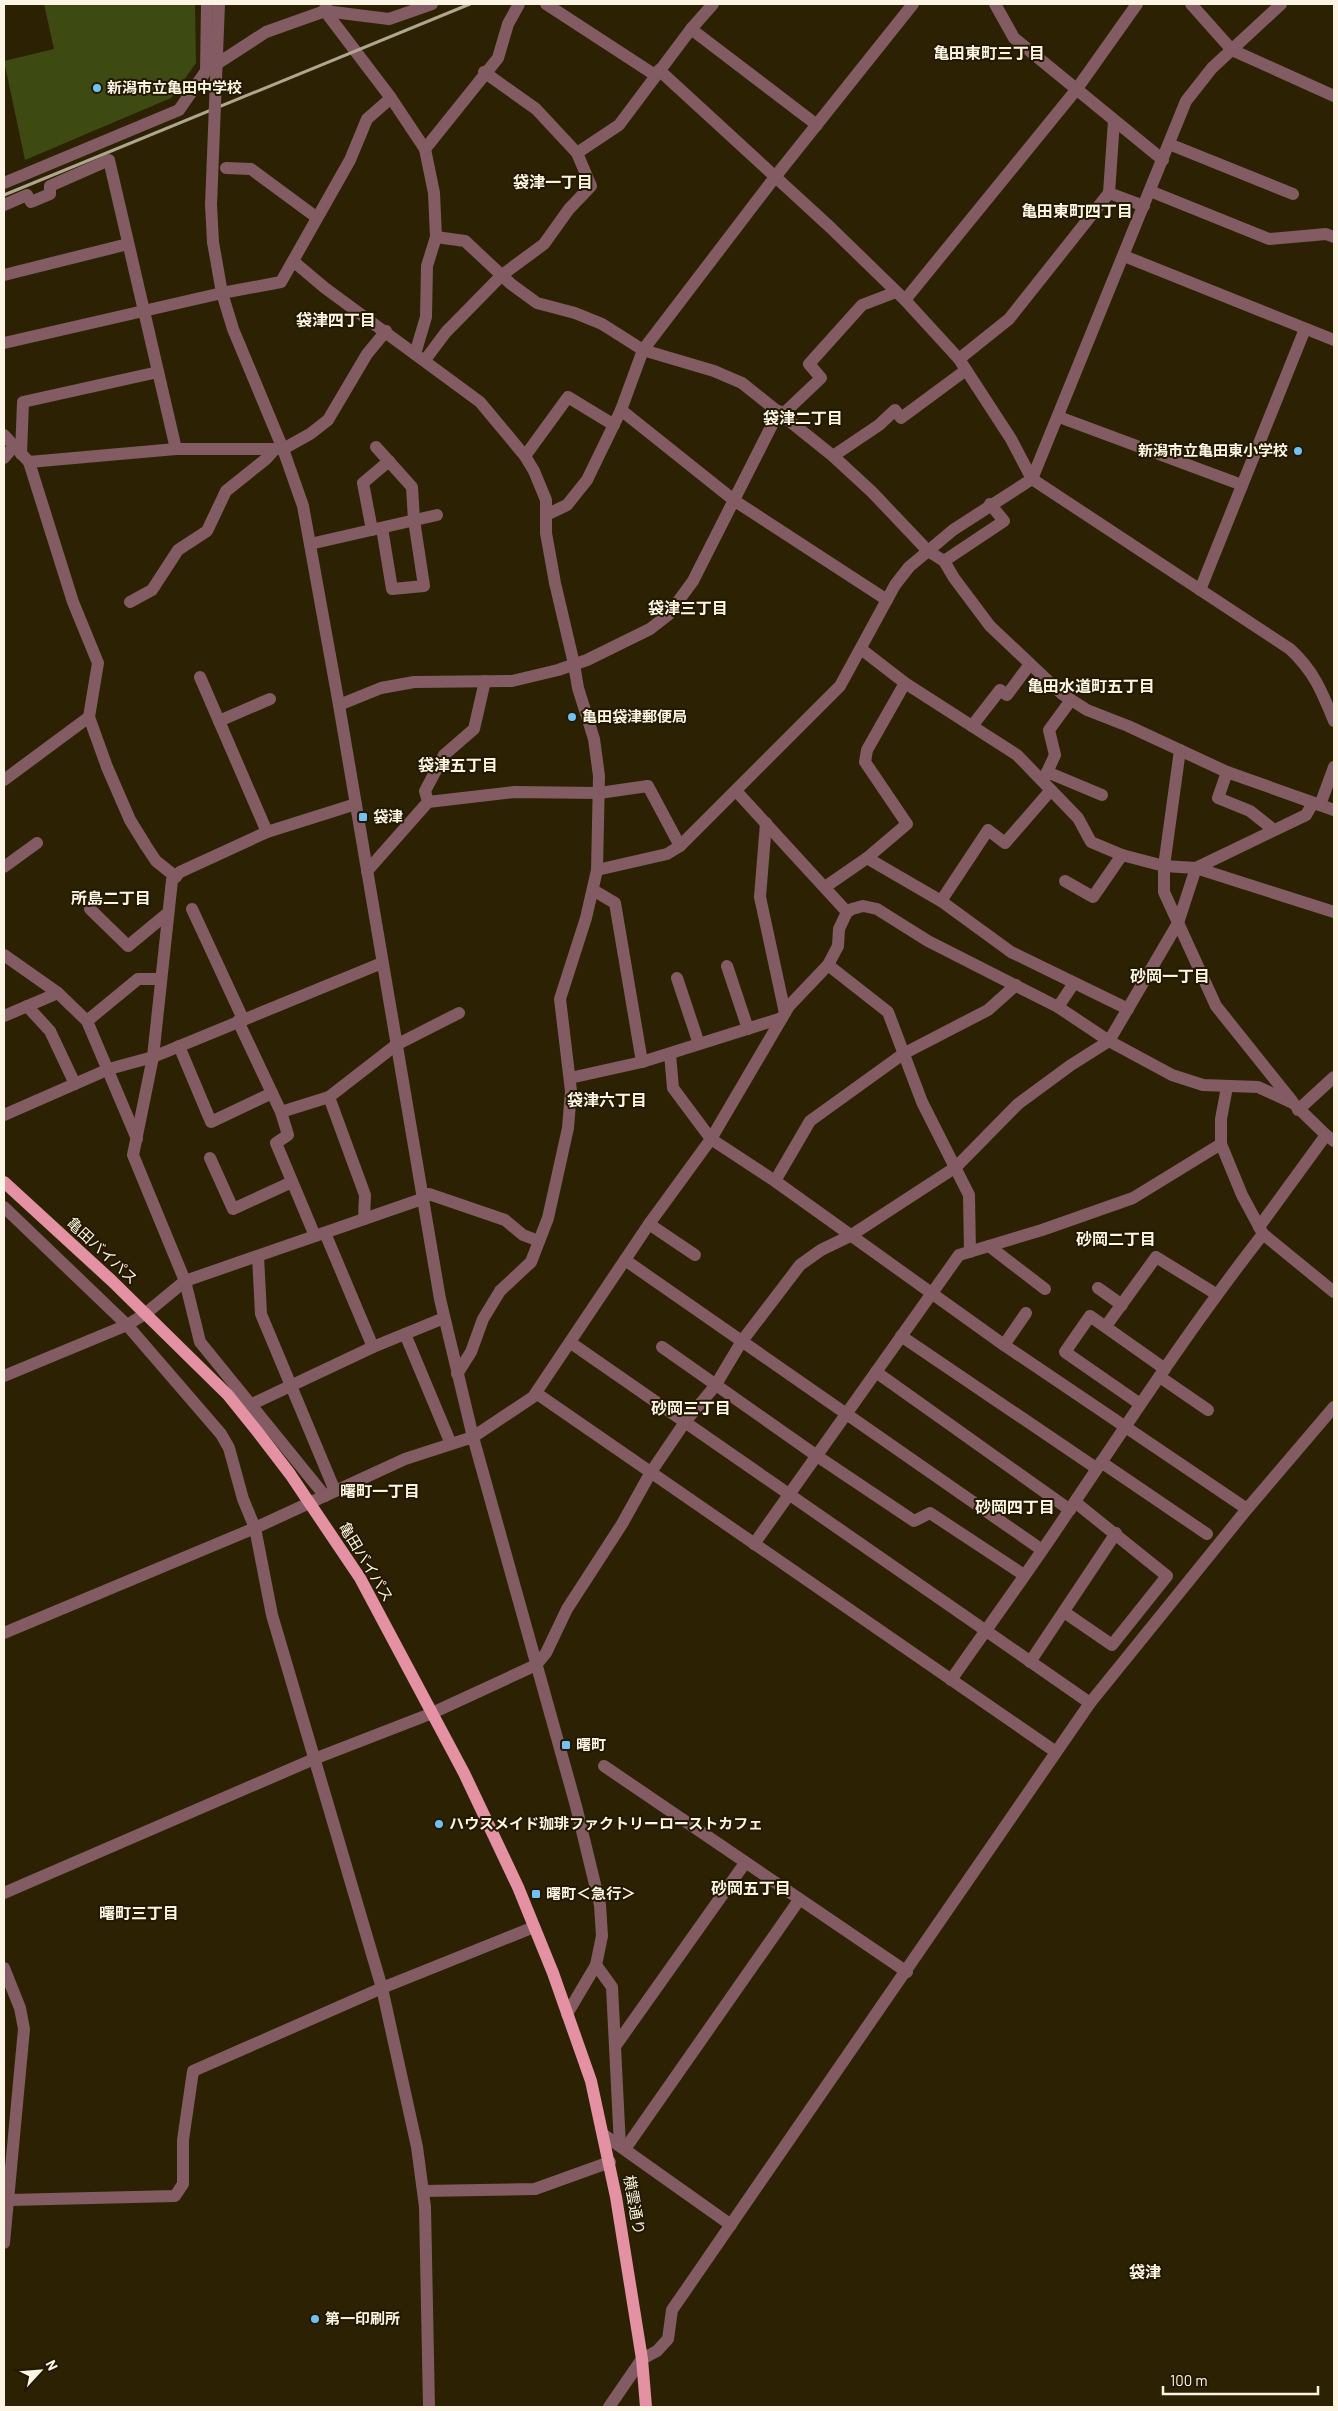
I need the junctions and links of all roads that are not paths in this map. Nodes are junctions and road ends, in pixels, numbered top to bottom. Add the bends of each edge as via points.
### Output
1 (207, 4) edge
2 (219, 4) edge
3 (432, 4) edge
4 (519, 4) edge
5 (546, 4) edge
6 (714, 4) edge
7 (913, 4) edge
8 (995, 4) edge
9 (1138, 4) edge
10 (1193, 4) edge
11 (1281, 4) edge
12 (325, 8) edge
13 (691, 29) junction
14 (1232, 50) junction
15 (206, 72) junction
16 (484, 72) junction
17 (657, 73) junction
18 (1076, 90) junction
19 (1334, 96) edge
20 (391, 98) junction
21 (1114, 121) junction
22 (817, 125) junction
23 (1169, 144) junction
24 (424, 149) junction
25 (578, 153) junction
26 (1163, 160) junction
27 (226, 168) dead end
28 (775, 177) junction
29 (4, 183) edge
30 (1150, 191) junction
31 (1109, 192) junction
32 (1293, 194) dead end
33 (4, 205) edge
34 (1144, 206) junction
35 (316, 217) junction
36 (436, 236) junction
37 (1334, 237) edge
38 (128, 244) junction
39 (1124, 256) junction
40 (293, 261) junction
41 (4, 275) edge
42 (502, 275) junction
43 (222, 293) junction
44 (901, 296) junction
45 (144, 311) junction
46 (1305, 329) junction
47 (386, 331) junction
48 (1334, 340) edge
49 (4, 343) edge
50 (643, 350) junction
51 (420, 357) junction
52 (959, 359) junction
53 (966, 370) junction
54 (158, 372) junction
55 (621, 410) junction
56 (781, 412) junction
57 (1059, 416) junction
58 (614, 425) junction
59 (4, 435) edge
60 (376, 447) dead end
61 (176, 449) junction
62 (279, 449) junction
63 (21, 454) junction
64 (525, 456) junction
65 (833, 456) junction
66 (4, 458) edge
67 (389, 461) junction
68 (1032, 479) junction
69 (1242, 484) junction
70 (735, 501) junction
71 (990, 504) junction
72 (437, 515) dead end
73 (546, 515) junction
74 (414, 520) junction
75 (377, 529) junction
76 (310, 544) junction
77 (928, 551) junction
78 (944, 561) junction
79 (1200, 590) junction
80 (887, 600) junction
81 (130, 602) dead end
82 (861, 648) junction
83 (574, 664) junction
84 (1030, 664) junction
85 (200, 676) dead end
86 (485, 681) junction
87 (904, 683) junction
88 (270, 698) dead end
89 (1071, 700) junction
90 (339, 705) junction
91 (89, 717) junction
92 (219, 721) junction
93 (1334, 721) edge
94 (972, 726) junction
95 (1180, 750) junction
96 (1334, 767) edge
97 (1227, 772) junction
98 (4, 780) edge
99 (1047, 781) junction
100 (737, 792) junction
101 (599, 793) junction
102 (1102, 795) dead end
103 (428, 802) junction
104 (356, 804) junction
105 (1316, 804) junction
106 (1334, 810) edge
107 (766, 823) junction
108 (1274, 830) junction
109 (267, 832) junction
110 (37, 843) dead end
111 (680, 846) junction
112 (1122, 855) junction
113 (867, 858) junction
114 (1164, 866) junction
115 (4, 867) edge
116 (1196, 868) junction
117 (597, 870) junction
118 (367, 871) junction
119 (176, 877) junction
120 (1065, 881) dead end
121 (825, 888) junction
122 (593, 890) junction
123 (941, 901) junction
124 (90, 909) dead end
125 (192, 910) dead end
126 (847, 912) junction
127 (1334, 912) edge
128 (168, 913) junction
129 (1178, 923) junction
130 (4, 955) edge
131 (382, 963) junction
132 (828, 965) junction
133 (727, 966) dead end
134 (677, 978) dead end
135 (161, 980) junction
136 (1074, 983) junction
137 (1016, 985) junction
138 (58, 993) junction
139 (27, 1006) junction
140 (1058, 1007) junction
141 (1128, 1009) junction
142 (459, 1013) dead end
143 (4, 1016) edge
144 (783, 1016) junction
145 (241, 1020) junction
146 (86, 1021) junction
147 (748, 1029) junction
148 (1109, 1041) junction
149 (699, 1044) junction
150 (396, 1045) junction
151 (179, 1046) junction
152 (670, 1054) junction
153 (903, 1054) junction
154 (153, 1057) junction
155 (642, 1062) junction
156 (109, 1069) junction
157 (1334, 1077) edge
158 (570, 1078) junction
159 (74, 1084) junction
160 (1227, 1087) junction
161 (272, 1093) junction
162 (329, 1097) junction
163 (1296, 1106) junction
164 (281, 1112) junction
165 (4, 1115) edge
166 (1330, 1138) edge
167 (137, 1139) junction
168 (711, 1139) junction
169 (1221, 1144) junction
170 (210, 1158) dead end
171 (956, 1167) junction
172 (776, 1181) junction
173 (4, 1182) edge
174 (292, 1182) junction
175 (422, 1199) junction
176 (4, 1207) edge
177 (364, 1219) junction
178 (648, 1224) junction
179 (1261, 1231) junction
180 (320, 1234) junction
181 (850, 1236) junction
182 (539, 1241) junction
183 (989, 1246) junction
184 (970, 1252) junction
185 (695, 1255) dead end
186 (258, 1256) junction
187 (626, 1260) junction
188 (185, 1282) junction
189 (1098, 1288) dead end
190 (1045, 1289) dead end
191 (1334, 1292) edge
192 (932, 1293) junction
193 (1216, 1294) junction
194 (1122, 1305) junction
195 (1026, 1313) dead end
196 (145, 1314) junction
197 (444, 1318) junction
198 (127, 1325) junction
199 (1106, 1326) junction
200 (405, 1334) junction
201 (901, 1336) junction
202 (742, 1341) junction
203 (571, 1343) junction
204 (1004, 1345) junction
205 (374, 1347) junction
206 (662, 1347) dead end
207 (876, 1372) junction
208 (1162, 1373) junction
209 (457, 1374) junction
210 (4, 1376) edge
211 (291, 1386) junction
212 (715, 1386) junction
213 (536, 1393) junction
214 (252, 1404) junction
215 (1140, 1404) junction
216 (1334, 1406) edge
217 (1208, 1410) dead end
218 (846, 1414) junction
219 (685, 1422) junction
220 (1125, 1426) junction
221 (473, 1437) junction
222 (451, 1444) junction
223 (817, 1456) junction
224 (1099, 1465) junction
225 (651, 1472) junction
226 (330, 1493) junction
227 (789, 1494) junction
228 (310, 1503) junction
229 (1072, 1506) junction
230 (1247, 1509) junction
231 (255, 1528) junction
232 (1116, 1533) junction
233 (1206, 1534) dead end
234 (754, 1544) junction
235 (1042, 1550) junction
236 (1024, 1575) junction
237 (1064, 1612) junction
238 (985, 1630) junction
239 (4, 1634) edge
240 (1030, 1662) junction
241 (536, 1665) junction
242 (951, 1680) junction
243 (1090, 1703) junction
244 (430, 1714) junction
245 (1056, 1752) junction
246 (314, 1759) junction
247 (604, 1766) dead end
248 (745, 1863) junction
249 (4, 1892) edge
250 (799, 1900) junction
251 (534, 1926) junction
252 (596, 1965) junction
253 (4, 1968) edge
254 (907, 1972) junction
255 (382, 1988) junction
256 (567, 2014) junction
257 (616, 2046) junction
258 (604, 2135) junction
259 (623, 2148) junction
260 (610, 2162) junction
261 (423, 2191) junction
262 (9, 2200) junction
263 (731, 2225) junction
264 (4, 2243) edge
265 (642, 2359) junction
266 (429, 2407) edge
267 (609, 2407) edge
268 (646, 2407) edge

1 - 15 street
2 - 43 street, bridge via 211,205 213,242
3 - 12 street via 389,18
4 - 16 street via 508,24 498,58
5 - 17 street
6 - 13 street
7 - 22 street
8 - 18 street via 1014,38
9 - 18 street
10 - 14 street
11 - 14 street
12 - 15 street via 266,32
12 - 20 street
13 - 17 street
13 - 22 street
14 - 19 street
14 - 23 street via 1212,68 1186,101
15 - 29 street via 179,110
16 - 24 street
16 - 25 street via 536,110
17 - 25 street via 619,125
17 - 28 street
18 - 21 street
18 - 44 street
20 - 24 street
20 - 35 street via 368,119 350,160
21 - 26 street
21 - 31 street
22 - 28 street
23 - 26 street
23 - 32 street
24 - 36 street via 434,193
25 - 42 street via 591,186 569,209 544,244
26 - 30 street
27 - 35 street via 251,170
28 - 44 street
28 - 50 street
30 - 34 street
30 - 37 street via 1270,239 1326,234
31 - 34 street
31 - 52 street via 1010,319
33 - 38 street via 27,195 31,202 50,194 50,186 109,160
34 - 39 street
35 - 40 street
36 - 42 street via 465,241
36 - 51 street via 427,266 426,316
38 - 41 street
38 - 45 street
39 - 46 street
39 - 57 street
40 - 43 street via 281,282
40 - 47 street
42 - 50 street via 537,303 602,324
42 - 51 street
43 - 45 street
43 - 62 street
44 - 52 street
44 - 56 street via 862,306 809,364 821,378
45 - 49 street
45 - 54 street
46 - 48 street
46 - 69 street
47 - 51 street
47 - 62 street via 367,354 328,420 310,434
50 - 55 street
50 - 56 street via 714,370 742,383
51 - 64 street via 480,402
52 - 53 street
53 - 65 street via 901,418 896,410
53 - 68 street via 1011,439
54 - 61 street
54 - 63 street via 23,402
55 - 58 street
55 - 70 street
56 - 65 street
56 - 70 street
57 - 68 street
57 - 69 street
58 - 64 street via 568,397
58 - 73 street via 587,480 567,505
59 - 63 street
60 - 67 street
61 - 62 street
61 - 63 street
62 - 76 street via 303,506
62 - 81 street via 226,491 207,531 178,550 152,590
63 - 66 street
63 - 91 street via 98,663
64 - 73 street via 546,500
65 - 77 street
67 - 74 street via 412,487
67 - 75 street via 364,483
68 - 71 street
68 - 79 street
69 - 79 street
70 - 80 street
70 - 83 street via 694,581 668,615 650,629
71 - 77 street
71 - 78 street via 1004,521
72 - 74 street
73 - 83 street via 555,583
74 - 75 street
74 - 75 street via 424,586 392,589
75 - 76 street
76 - 90 street
77 - 78 street
77 - 80 street via 909,568
78 - 84 street via 990,626
79 - 93 street via 1265,630 1307,664
80 - 82 street
82 - 87 street
82 - 100 street via 840,686
83 - 86 street via 512,680
83 - 101 street via 594,739 600,776
84 - 89 street
84 - 94 street via 1007,695 1000,690
85 - 92 street
86 - 90 street via 414,682 382,688
86 - 103 street via 474,729 444,755 425,791
87 - 94 street
87 - 113 street via 867,750 865,762 907,824
88 - 92 street
89 - 95 street
89 - 99 street via 1048,730 1055,755
90 - 104 street
91 - 98 street
91 - 119 street via 130,820 156,861
92 - 109 street
94 - 99 street via 1017,755
95 - 97 street
95 - 114 street
96 - 105 street
97 - 105 street
97 - 108 street via 1218,798 1250,811
99 - 102 street
99 - 112 street via 1078,818 1091,842
99 - 123 street via 1005,843 988,830
100 - 107 street
100 - 111 street
101 - 103 street via 514,792
101 - 111 street via 648,786
101 - 117 street
103 - 118 street
104 - 109 street
104 - 118 street
105 - 106 street
105 - 108 street via 1306,815
107 - 121 street
107 - 144 street via 760,897
108 - 116 street
109 - 119 street via 180,872
110 - 115 street
111 - 117 street via 667,854
112 - 114 street
112 - 120 street via 1093,897
113 - 121 street
113 - 123 street
114 - 116 street
114 - 129 street via 1164,892
116 - 127 street
116 - 129 street
117 - 122 street
118 - 131 street
119 - 128 street via 172,880
121 - 126 street
122 - 155 street via 615,903
122 - 158 street via 560,999
123 - 136 street via 1011,952
124 - 128 street via 128,946
125 - 145 street
126 - 132 street via 839,929 838,946
126 - 137 street via 863,906 877,909 928,942
128 - 135 street
129 - 141 street
129 - 163 street via 1216,1006
130 - 138 street
131 - 145 street
131 - 150 street
132 - 144 street
132 - 153 street via 888,1012
133 - 147 street
134 - 149 street
135 - 146 street via 138,979
135 - 154 street
136 - 140 street
136 - 141 street
137 - 140 street
137 - 153 street via 988,1010
138 - 139 street
138 - 146 street
139 - 143 street
139 - 159 street via 50,1031
140 - 148 street
141 - 148 street
142 - 150 street
144 - 147 street
144 - 168 street
145 - 151 street
145 - 161 street
146 - 156 street
147 - 149 street
148 - 160 street via 1172,1075 1203,1085
148 - 171 street via 1018,1104
149 - 152 street
150 - 162 street
150 - 175 street
151 - 154 street
151 - 161 street via 211,1122
152 - 155 street
152 - 168 street via 673,1088
153 - 171 street via 922,1102
153 - 172 street via 810,1121
154 - 156 street
154 - 167 street
155 - 158 street
156 - 159 street
156 - 167 street
157 - 163 street
158 - 182 street via 568,1128 548,1218
159 - 165 street
160 - 163 street via 1258,1087
160 - 169 street via 1221,1118
161 - 164 street
162 - 164 street
162 - 177 street via 365,1195
163 - 166 street
164 - 174 street via 288,1135 276,1143
166 - 179 street
167 - 188 street via 134,1155
168 - 172 street
168 - 178 street
169 - 179 street via 1238,1188
169 - 183 street via 1133,1198
170 - 174 street via 233,1209
171 - 181 street
171 - 184 street via 969,1195
172 - 181 street
173 - 196 main road, 亀田バイパス
174 - 180 street
175 - 177 street
175 - 182 street via 429,1194 505,1220 523,1235
175 - 197 street
176 - 198 street
177 - 180 street
178 - 185 street
178 - 187 street
179 - 191 street
179 - 193 street
180 - 186 street
180 - 205 street
181 - 192 street
181 - 202 street via 820,1250 800,1265
182 - 209 street via 531,1262 500,1291
183 - 184 street
183 - 190 street
184 - 192 street via 959,1255
186 - 188 street
186 - 211 street via 261,1314
187 - 202 street
187 - 203 street
188 - 196 street
188 - 214 street via 200,1342
189 - 194 street
192 - 201 street
192 - 204 street
193 - 194 street via 1156,1257
193 - 208 street
194 - 199 street
195 - 204 street
196 - 198 street
196 - 228 main road, 亀田バイパス via 228,1395
197 - 200 street
197 - 209 street
198 - 210 street
198 - 231 street via 221,1434 229,1448
199 - 208 street
199 - 215 street via 1090,1316 1065,1352
200 - 205 street
200 - 222 street
201 - 207 street
201 - 224 street
202 - 212 street
202 - 218 street
203 - 213 street
203 - 219 street
204 - 220 street
205 - 211 street
206 - 212 street
207 - 218 street
207 - 229 street
208 - 215 street
208 - 217 street
209 - 221 street
211 - 214 street
211 - 226 street
212 - 219 street
212 - 223 street
213 - 221 street
213 - 225 street
214 - 226 street
215 - 220 street
216 - 230 street
218 - 223 street
218 - 235 street
219 - 225 street
219 - 227 street
220 - 224 street
220 - 230 street
221 - 222 street
221 - 241 street
222 - 226 street via 405,1459
223 - 227 street
223 - 236 street via 914,1521 930,1513
224 - 229 street
224 - 233 street
225 - 234 street
225 - 241 street
226 - 228 street
227 - 234 street
227 - 238 street
228 - 231 street
228 - 244 main road, 亀田バイパス via 360,1578
229 - 232 street
229 - 235 street
230 - 243 street
231 - 239 street
231 - 246 street via 272,1615
232 - 237 street
232 - 237 street via 1167,1576 1112,1645
234 - 242 street
235 - 236 street
236 - 238 street
237 - 240 street
238 - 240 street
238 - 242 street
240 - 243 street
241 - 244 street
241 - 252 street via 600,1905 602,1936
242 - 245 street
243 - 245 street
244 - 246 street
244 - 251 main road, 亀田バイパス via 468,1782
245 - 254 street
246 - 249 street
246 - 255 street
247 - 248 street
248 - 250 street
248 - 257 street
250 - 254 street
250 - 259 street
251 - 255 street
251 - 256 main road, 亀田バイパス
252 - 256 street
252 - 257 street via 612,1987
253 - 262 street via 20,2008 24,2029
254 - 263 street
255 - 261 street via 417,2147
255 - 262 street via 193,2071 182,2140 182,2184 175,2196
256 - 258 main road, 横雲通り via 591,2081
257 - 259 street
258 - 259 street
258 - 260 main road, 横雲通り
259 - 263 street
260 - 261 street via 535,2189
260 - 265 main road, 横雲通り
261 - 266 street
262 - 264 street
263 - 265 street via 672,2310 668,2339 657,2351
265 - 267 street
265 - 268 main road, 横雲通り

